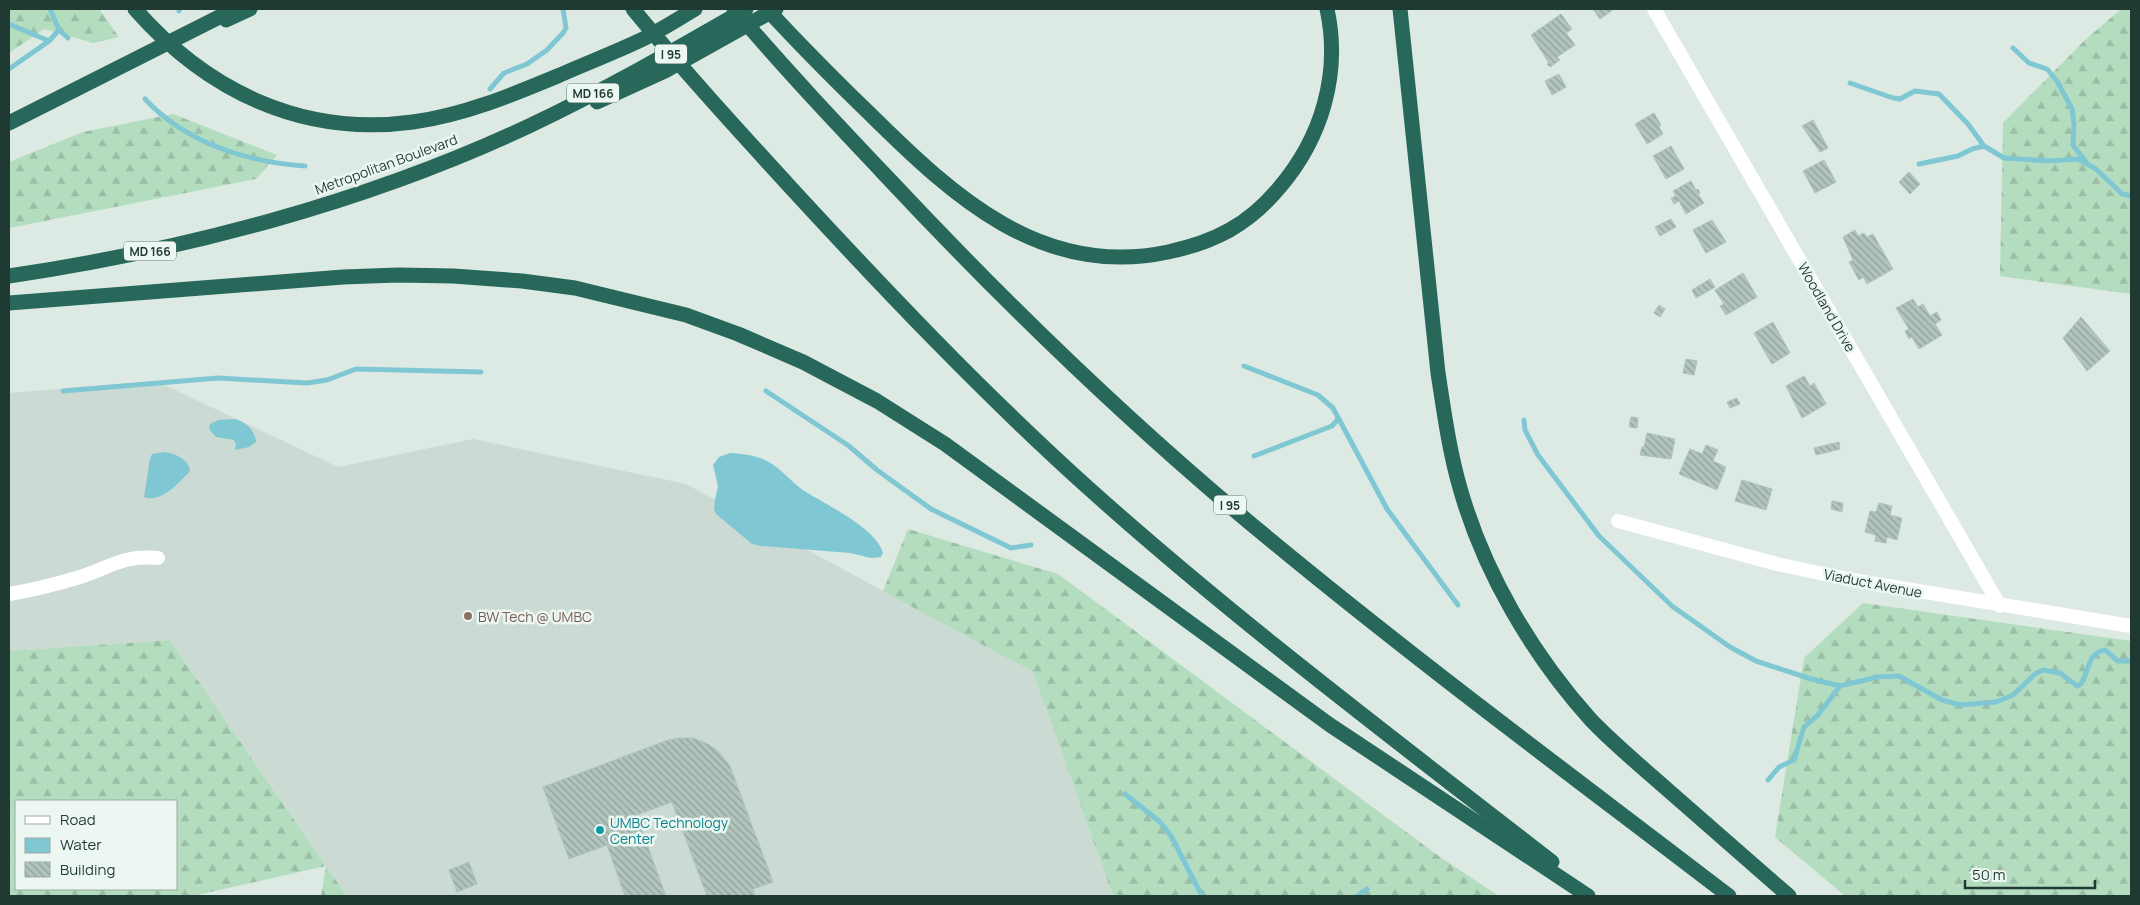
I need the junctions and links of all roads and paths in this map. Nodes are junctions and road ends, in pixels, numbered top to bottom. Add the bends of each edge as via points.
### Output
1 (135, 9) edge
2 (234, 9) edge
3 (250, 9) edge
4 (622, 9) edge
5 (633, 9) edge
6 (695, 9) edge
7 (734, 9) edge
8 (747, 9) edge
9 (767, 9) edge
10 (776, 9) edge
11 (1327, 9) edge
12 (1400, 9) edge
13 (1407, 9) edge
14 (1654, 9) edge
15 (102, 77) junction
16 (709, 98) junction
17 (9, 123) edge
18 (1413, 125) junction
19 (433, 166) junction
20 (9, 276) edge
21 (9, 303) edge
22 (1618, 521) dead end
23 (158, 558) dead end
24 (9, 594) edge
25 (2000, 606) junction
26 (2131, 626) edge
27 (1588, 896) edge
28 (1597, 896) edge
29 (1730, 896) edge
30 (1789, 896) edge

1 - 6 highway via 176,51 228,88 277,110 319,120 375,126 456,113 513,94 645,38
2 - 15 highway
3 - 15 highway
4 - 16 highway
5 - 16 highway, I 95
7 - 29 highway, I 95 via 778,61 936,229 1012,306 1146,432 1265,536 1386,634
8 - 19 highway, Metropolitan Boulevard / MD 166 via 658,60 529,126
9 - 11 highway via 909,153 960,196 998,222 1032,239 1108,257 1144,257 1218,238 1271,198 1294,171 1312,139 1324,106 1332,70
10 - 19 highway via 665,71 531,131
12 - 18 highway
13 - 18 highway
14 - 25 street, Woodland Drive
15 - 17 highway
16 - 28 highway, I 95 via 874,278 1085,484 1205,588 1331,690
18 - 30 highway via 1447,433 1460,488 1476,535 1496,578 1553,675 1592,720
19 - 20 highway, Metropolitan Boulevard / MD 166 via 254,226 138,254
21 - 27 highway via 343,277 453,276 575,288 686,315 738,334 803,362 876,401 945,444 1330,725
22 - 25 street, Viaduct Avenue via 1777,564
23 - 24 street via 139,556 82,576
25 - 26 street, Viaduct Avenue

